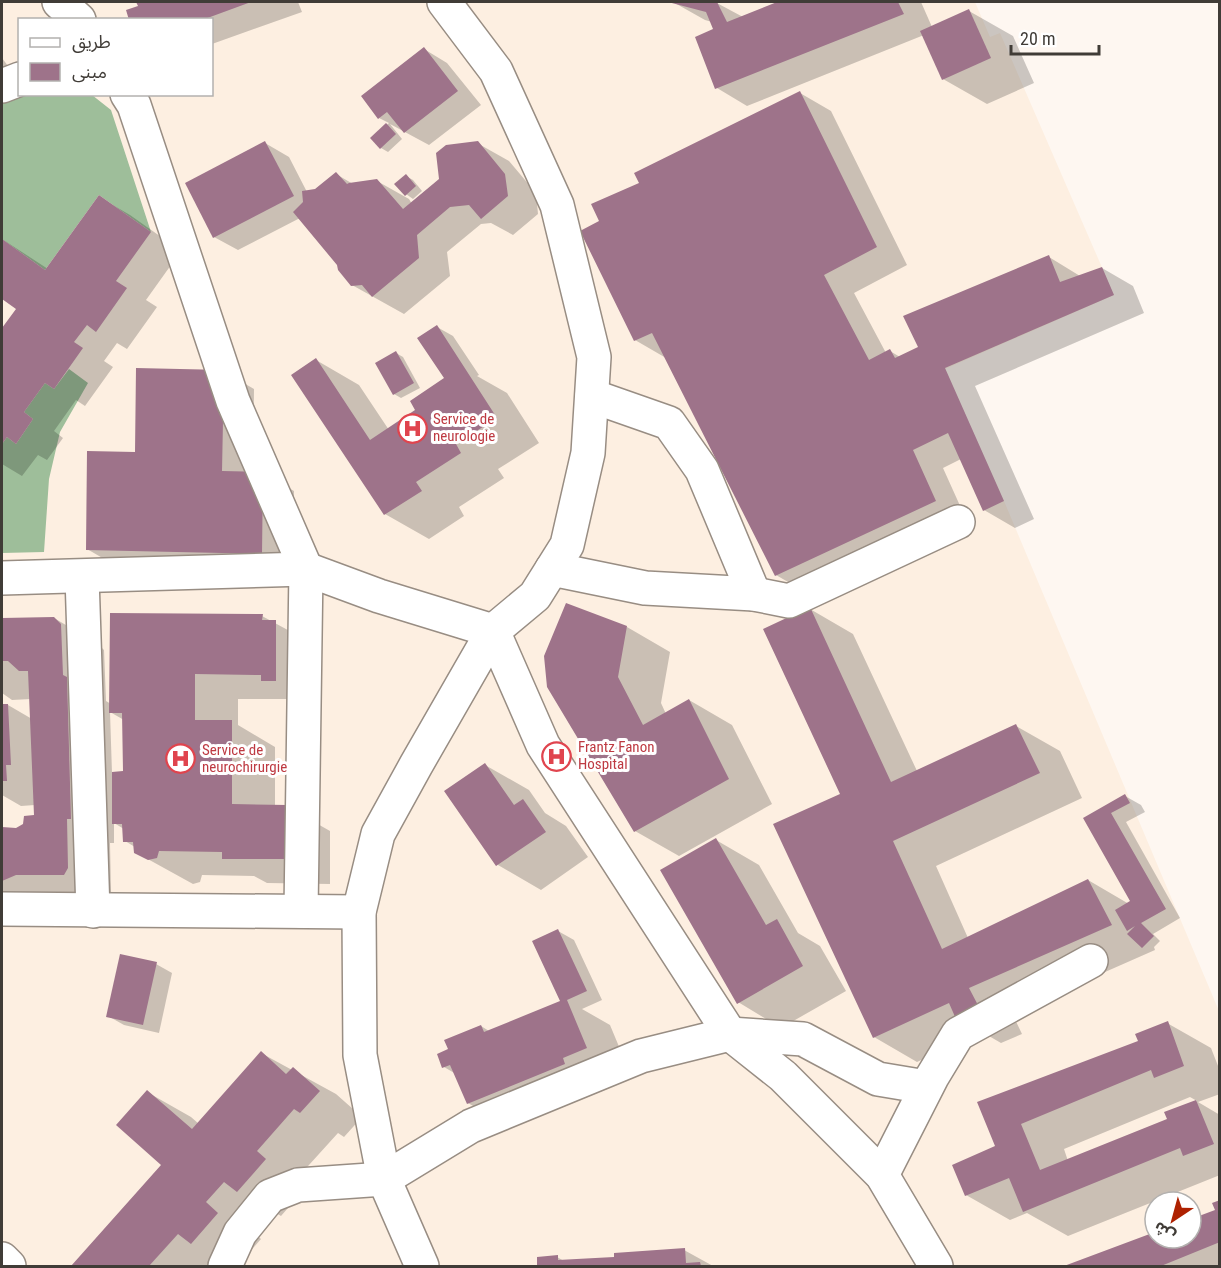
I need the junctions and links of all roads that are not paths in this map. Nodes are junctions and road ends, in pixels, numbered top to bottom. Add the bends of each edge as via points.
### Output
1 (59, 2) edge
2 (444, 2) edge
3 (76, 18) edge
4 (18, 80) edge
5 (2, 86) edge
6 (128, 96) edge
7 (592, 396) junction
8 (958, 522) dead end
9 (306, 569) junction
10 (552, 569) junction
11 (82, 577) junction
12 (2, 578) edge
13 (754, 594) junction
14 (493, 631) junction
15 (2, 909) edge
16 (93, 911) junction
17 (302, 911) junction
18 (359, 912) junction
19 (1091, 961) dead end
20 (730, 1034) junction
21 (926, 1087) junction
22 (882, 1175) junction
23 (384, 1179) junction
24 (2, 1258) edge
25 (9, 1266) edge
26 (225, 1266) edge
27 (422, 1266) edge
28 (936, 1266) edge

1 - 3 lane
2 - 7 lane via 496,71 557,205 594,357
4 - 5 lane
6 - 9 lane via 233,401
7 - 10 lane via 588,453 567,545
7 - 13 lane via 669,423 702,470
8 - 13 lane via 789,600
9 - 11 lane
9 - 14 lane
9 - 17 lane
10 - 13 lane via 645,588
10 - 14 lane via 535,596
11 - 12 lane
11 - 16 lane
14 - 18 lane via 378,834
14 - 20 lane via 543,745
15 - 16 lane
16 - 17 lane
17 - 18 lane
18 - 23 lane via 360,1055
19 - 21 lane via 957,1034
20 - 21 lane via 802,1039 878,1079
20 - 22 lane via 783,1076
20 - 23 lane via 641,1056 471,1126
21 - 22 lane
22 - 28 lane
23 - 26 lane via 298,1185 270,1196 240,1233
23 - 27 lane
24 - 25 lane

